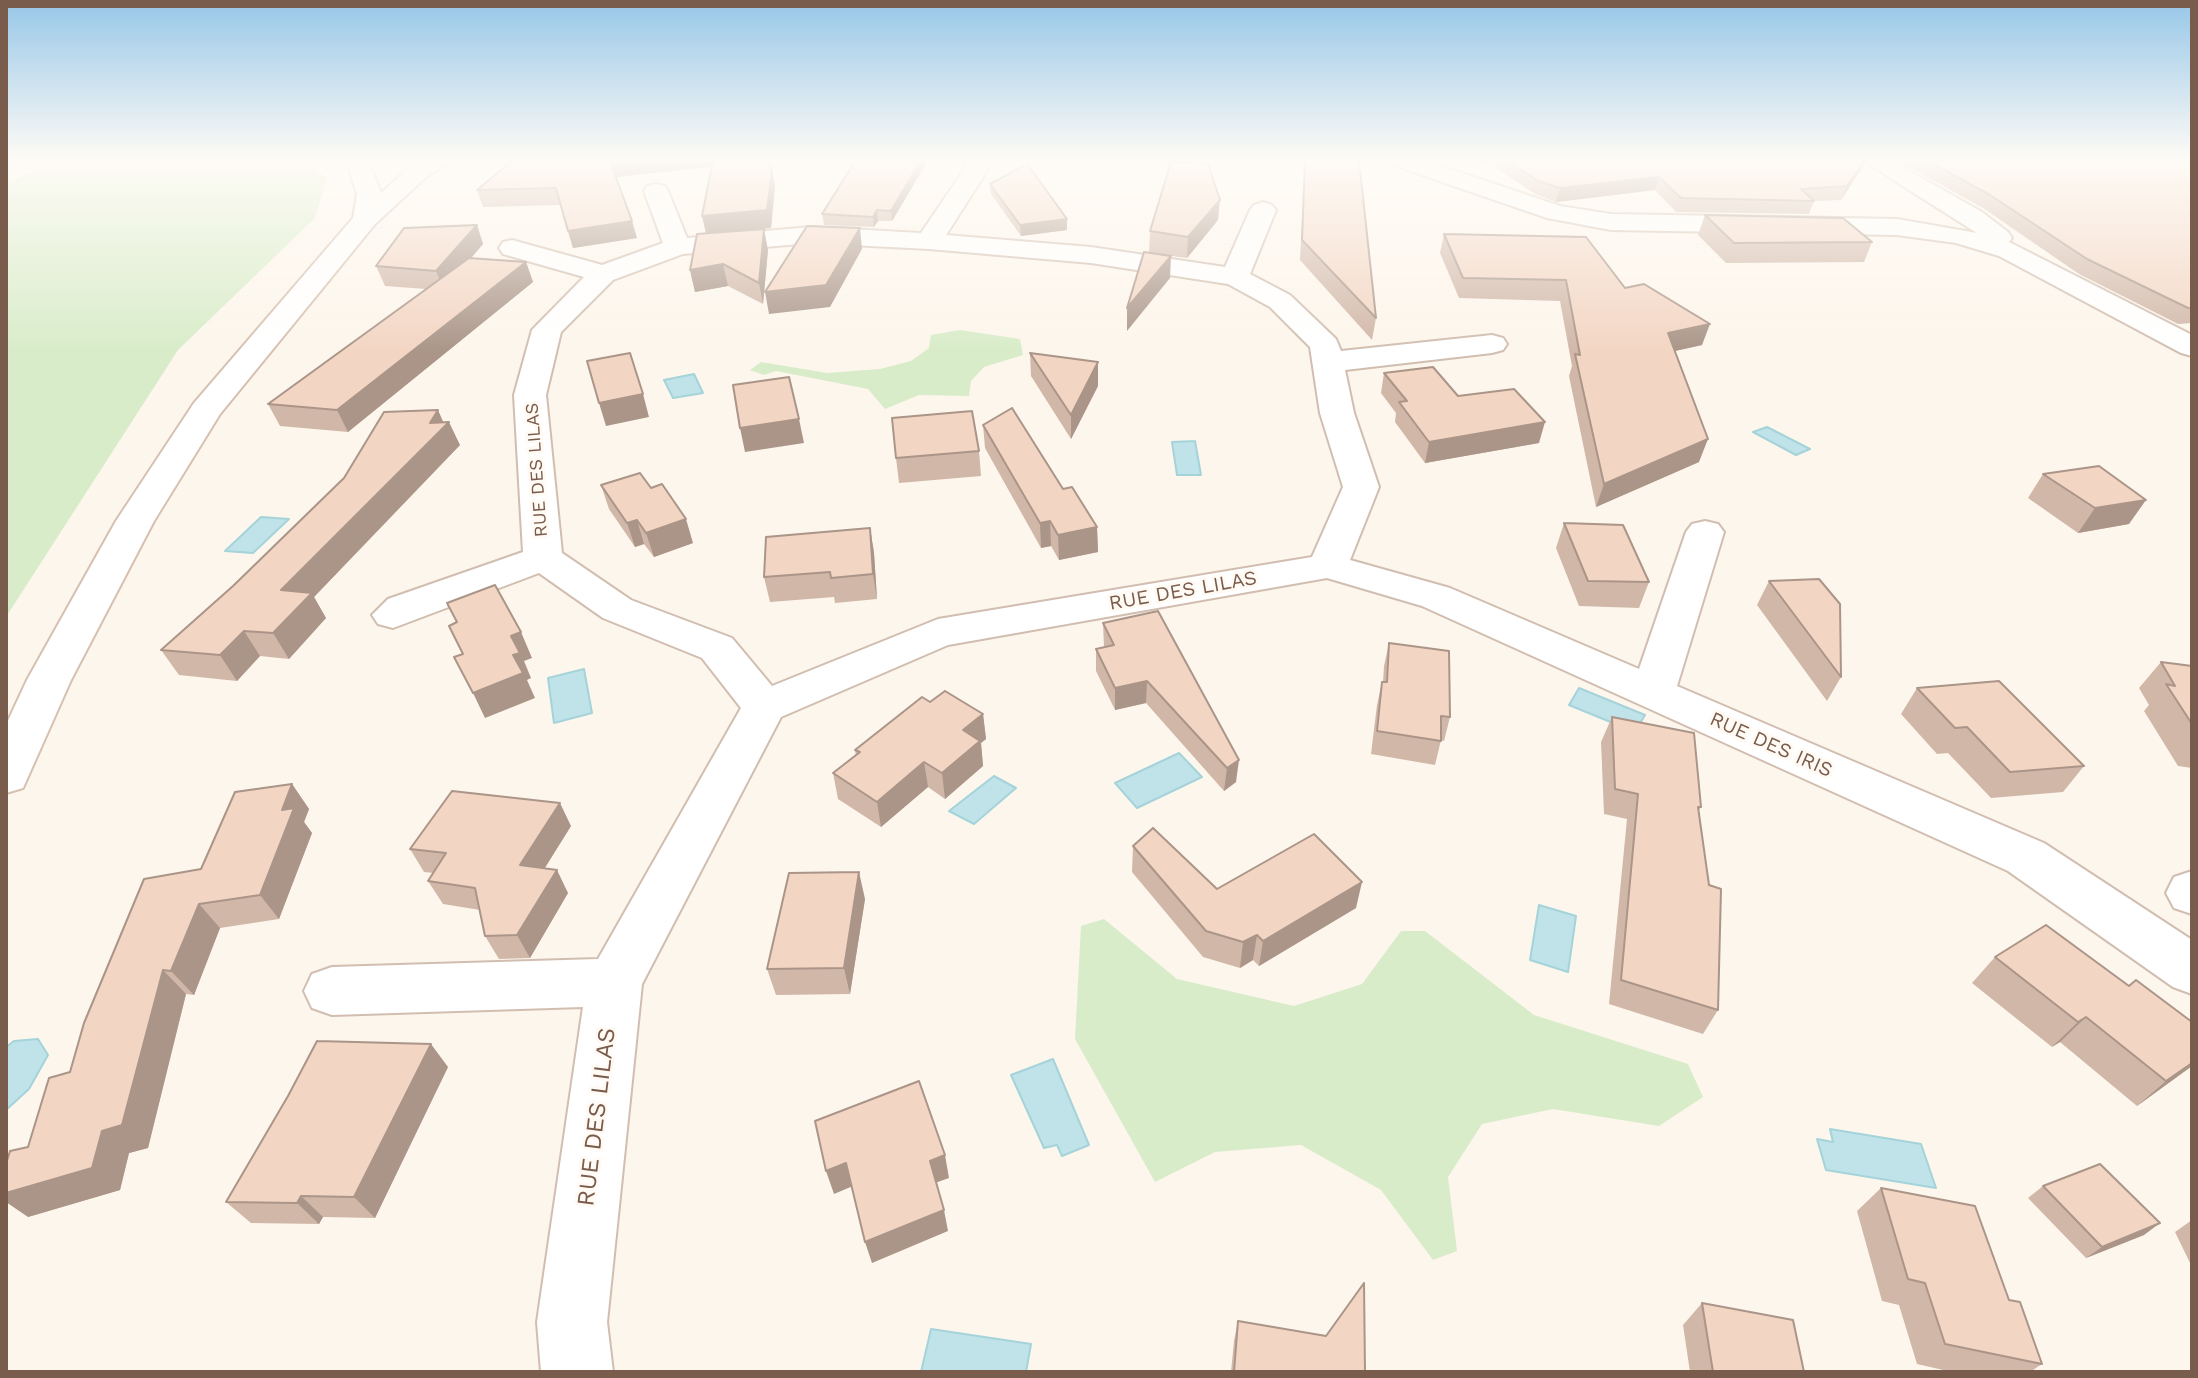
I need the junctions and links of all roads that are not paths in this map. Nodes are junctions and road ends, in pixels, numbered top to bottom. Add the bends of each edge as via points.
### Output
1 (362, 224) edge
2 (669, 224) edge
3 (940, 224) edge
4 (1257, 224) edge
5 (1743, 224) edge
6 (1984, 224) edge
7 (929, 241) junction
8 (678, 247) junction
9 (512, 248) dead end
10 (2008, 250) junction
11 (603, 274) junction
12 (1235, 277) junction
13 (1492, 344) dead end
14 (2192, 347) edge
15 (1329, 362) junction
16 (1705, 532) dead end
17 (543, 558) junction
18 (1305, 571) junction
19 (393, 615) dead end
20 (1653, 693) junction
21 (764, 707) junction
22 (6, 776) edge
23 (2192, 970) edge
24 (614, 982) junction
25 (332, 991) dead end
26 (577, 1372) edge

1 - 22 street via 206,410 151,496 49,680
2 - 8 street
3 - 7 street
4 - 12 street
5 - 10 street via 1897,227
6 - 10 street
7 - 8 street, RUE DES LILAS via 811,235
7 - 12 street via 1091,255
8 - 11 street, RUE DES LILAS
9 - 11 street
10 - 14 street
11 - 17 street, RUE DES LILAS via 547,330 530,395
12 - 15 street via 1280,301 1325,345
13 - 15 street
15 - 18 street via 1337,413 1361,487
16 - 20 street
17 - 19 street
17 - 21 street, RUE DES LILAS via 617,609 717,648
18 - 20 street, RUE DES IRIS via 1436,597
18 - 21 street, RUE DES LILAS via 938,633
20 - 23 street, RUE DES IRIS via 2026,857
21 - 24 street, RUE DES LILAS
24 - 25 street
24 - 26 street, RUE DES LILAS via 572,1322

